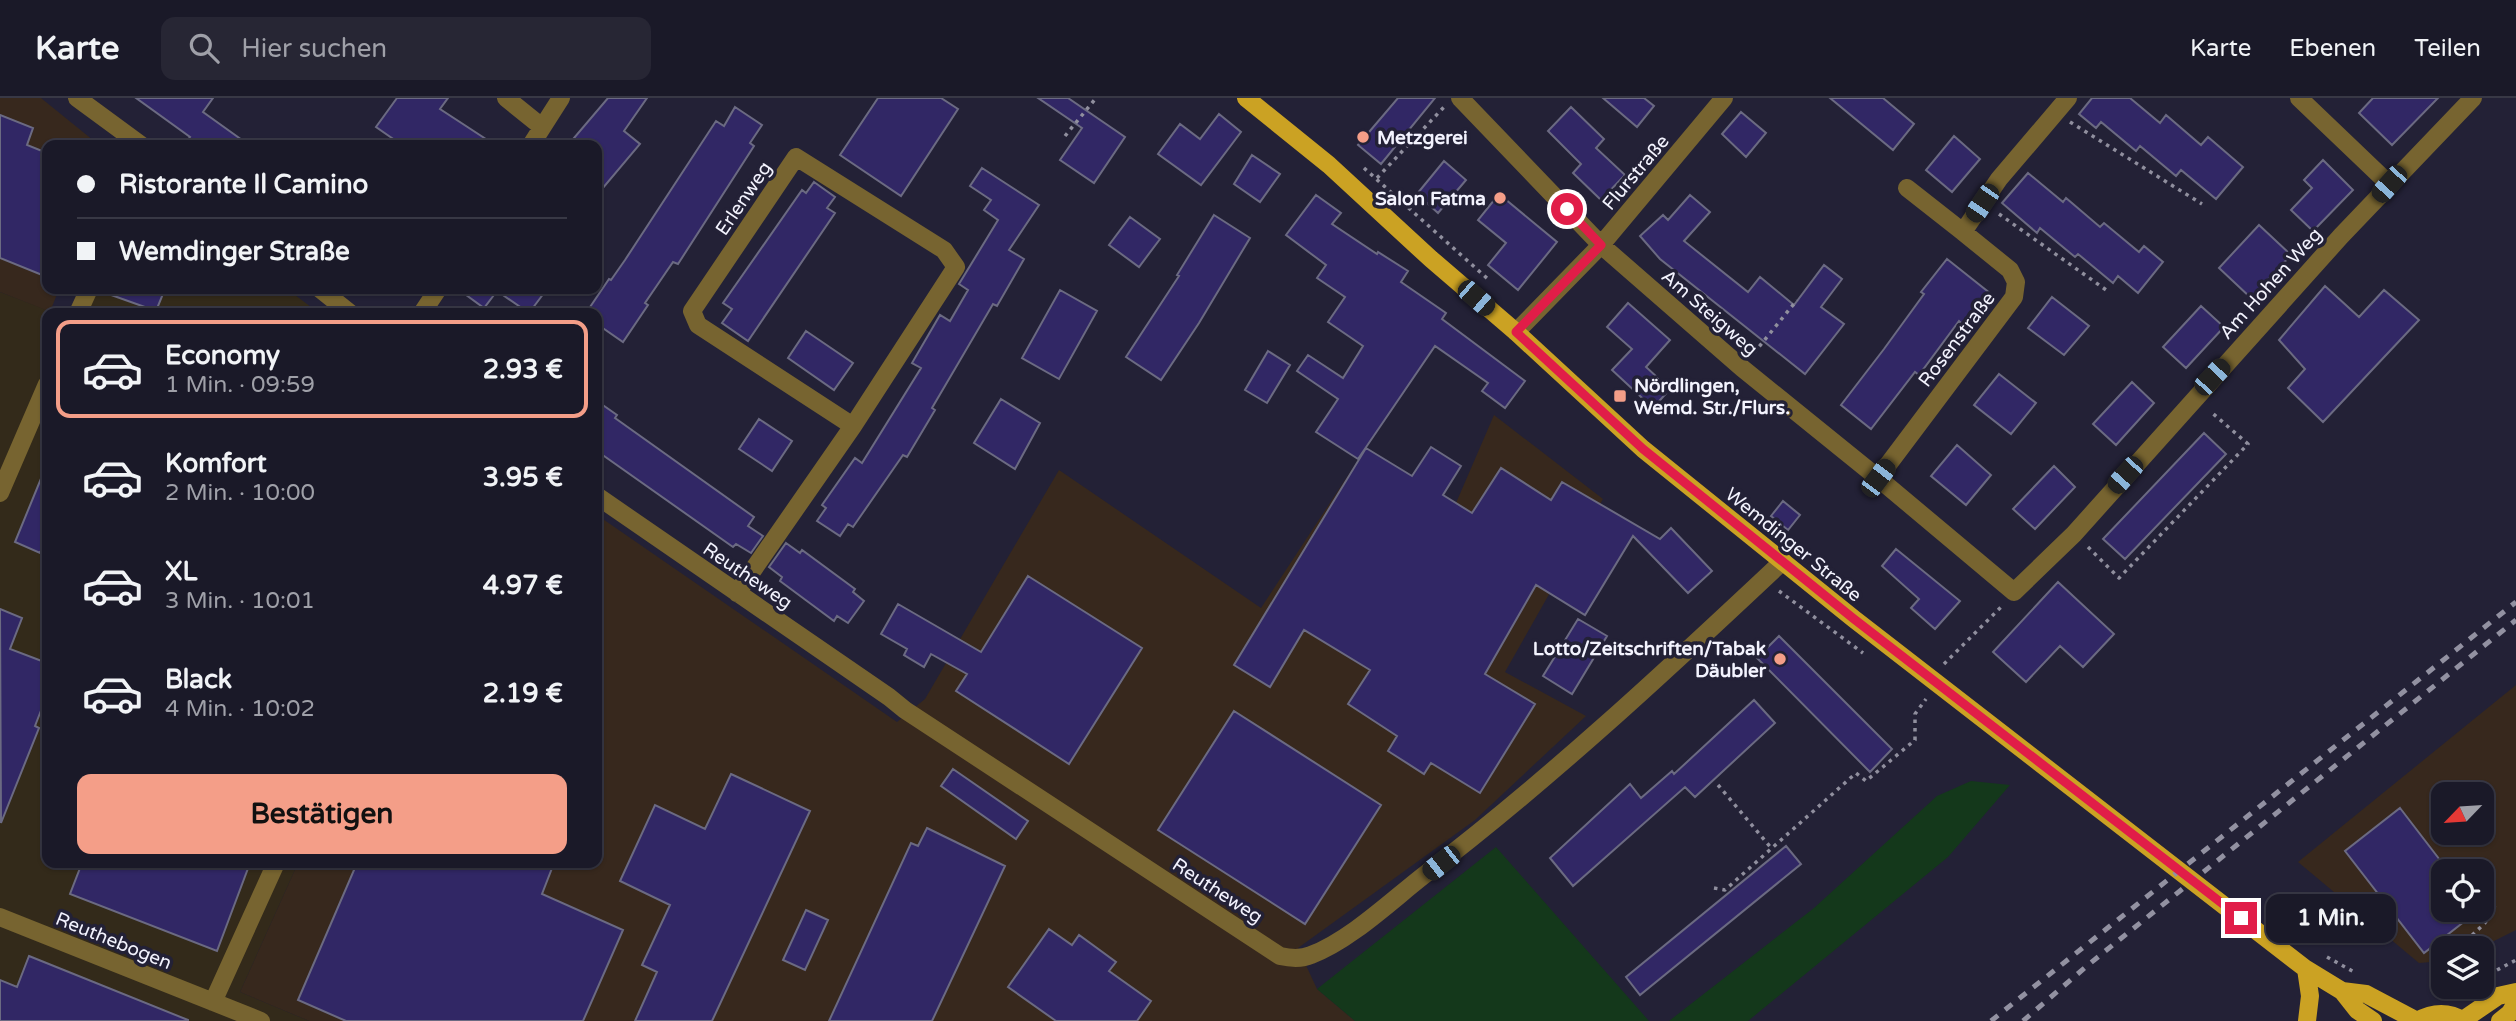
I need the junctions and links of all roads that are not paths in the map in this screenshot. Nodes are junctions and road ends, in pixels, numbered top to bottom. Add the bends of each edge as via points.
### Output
1 (77, 98) edge
2 (506, 98) edge
3 (561, 98) edge
4 (1246, 98) edge
5 (1460, 98) edge
6 (1724, 98) edge
7 (2068, 98) edge
8 (2299, 98) edge
9 (2473, 98) edge
10 (542, 127) junction
11 (134, 140) edge
12 (534, 140) edge
13 (2389, 184) junction
14 (1907, 188) dead end
15 (1963, 232) junction
16 (1601, 245) junction
17 (326, 294) edge
18 (344, 308) edge
19 (1516, 332) junction
20 (42, 396) edge
21 (853, 426) junction
22 (1878, 478) junction
23 (0, 493) edge
24 (602, 499) edge
25 (1783, 561) junction
26 (2014, 592) joint
27 (737, 593) junction
28 (274, 868) edge
29 (0, 917) edge
30 (2306, 969) junction
31 (2342, 992) junction
32 (2516, 992) edge
33 (213, 1002) junction
34 (2516, 1003) edge
35 (2464, 1020) edge
36 (261, 1021) edge
37 (2307, 1021) edge
38 (2373, 1021) edge
39 (2417, 1021) edge
40 (2500, 1021) edge

1 - 11 street
2 - 10 street
3 - 10 street
4 - 19 main road, Wemdinger Straße
5 - 16 street, Am Steigweg
6 - 16 street, Flurstraße
7 - 15 street via 1999,179
8 - 13 street
9 - 13 street, Am Hohen Weg
10 - 12 street
13 - 26 street, Am Hohen Weg via 2074,534
14 - 15 street, Rosenstraße
15 - 22 street, Rosenstraße via 2010,270 2016,282 2014,297
16 - 19 street, Flurstraße
16 - 22 street, Am Steigweg
17 - 18 street
19 - 25 main road, Wemdinger Straße via 1643,449
20 - 23 street
21 - 21 street, Erlenweg via 956,267 944,250 796,157 692,311 698,325
21 - 27 street, Erlenweg
22 - 26 street, Am Steigweg
24 - 27 street, Reutheweg
25 - 27 street, Reutheweg via 1602,728 1461,847 1340,940 1309,956 1288,958 913,716
25 - 30 main road, Wemdinger Straße
28 - 33 street
29 - 33 street, Reuthebogen
30 - 31 main road, Wemdinger Straße
30 - 37 main road
31 - 38 main road, Wemdinger Straße
31 - 39 main road, Wemdinger Straße via 2366,994
32 - 35 main road via 2498,996
33 - 36 street, Reuthebogen
34 - 40 main road
35 - 39 main road via 2445,1013

